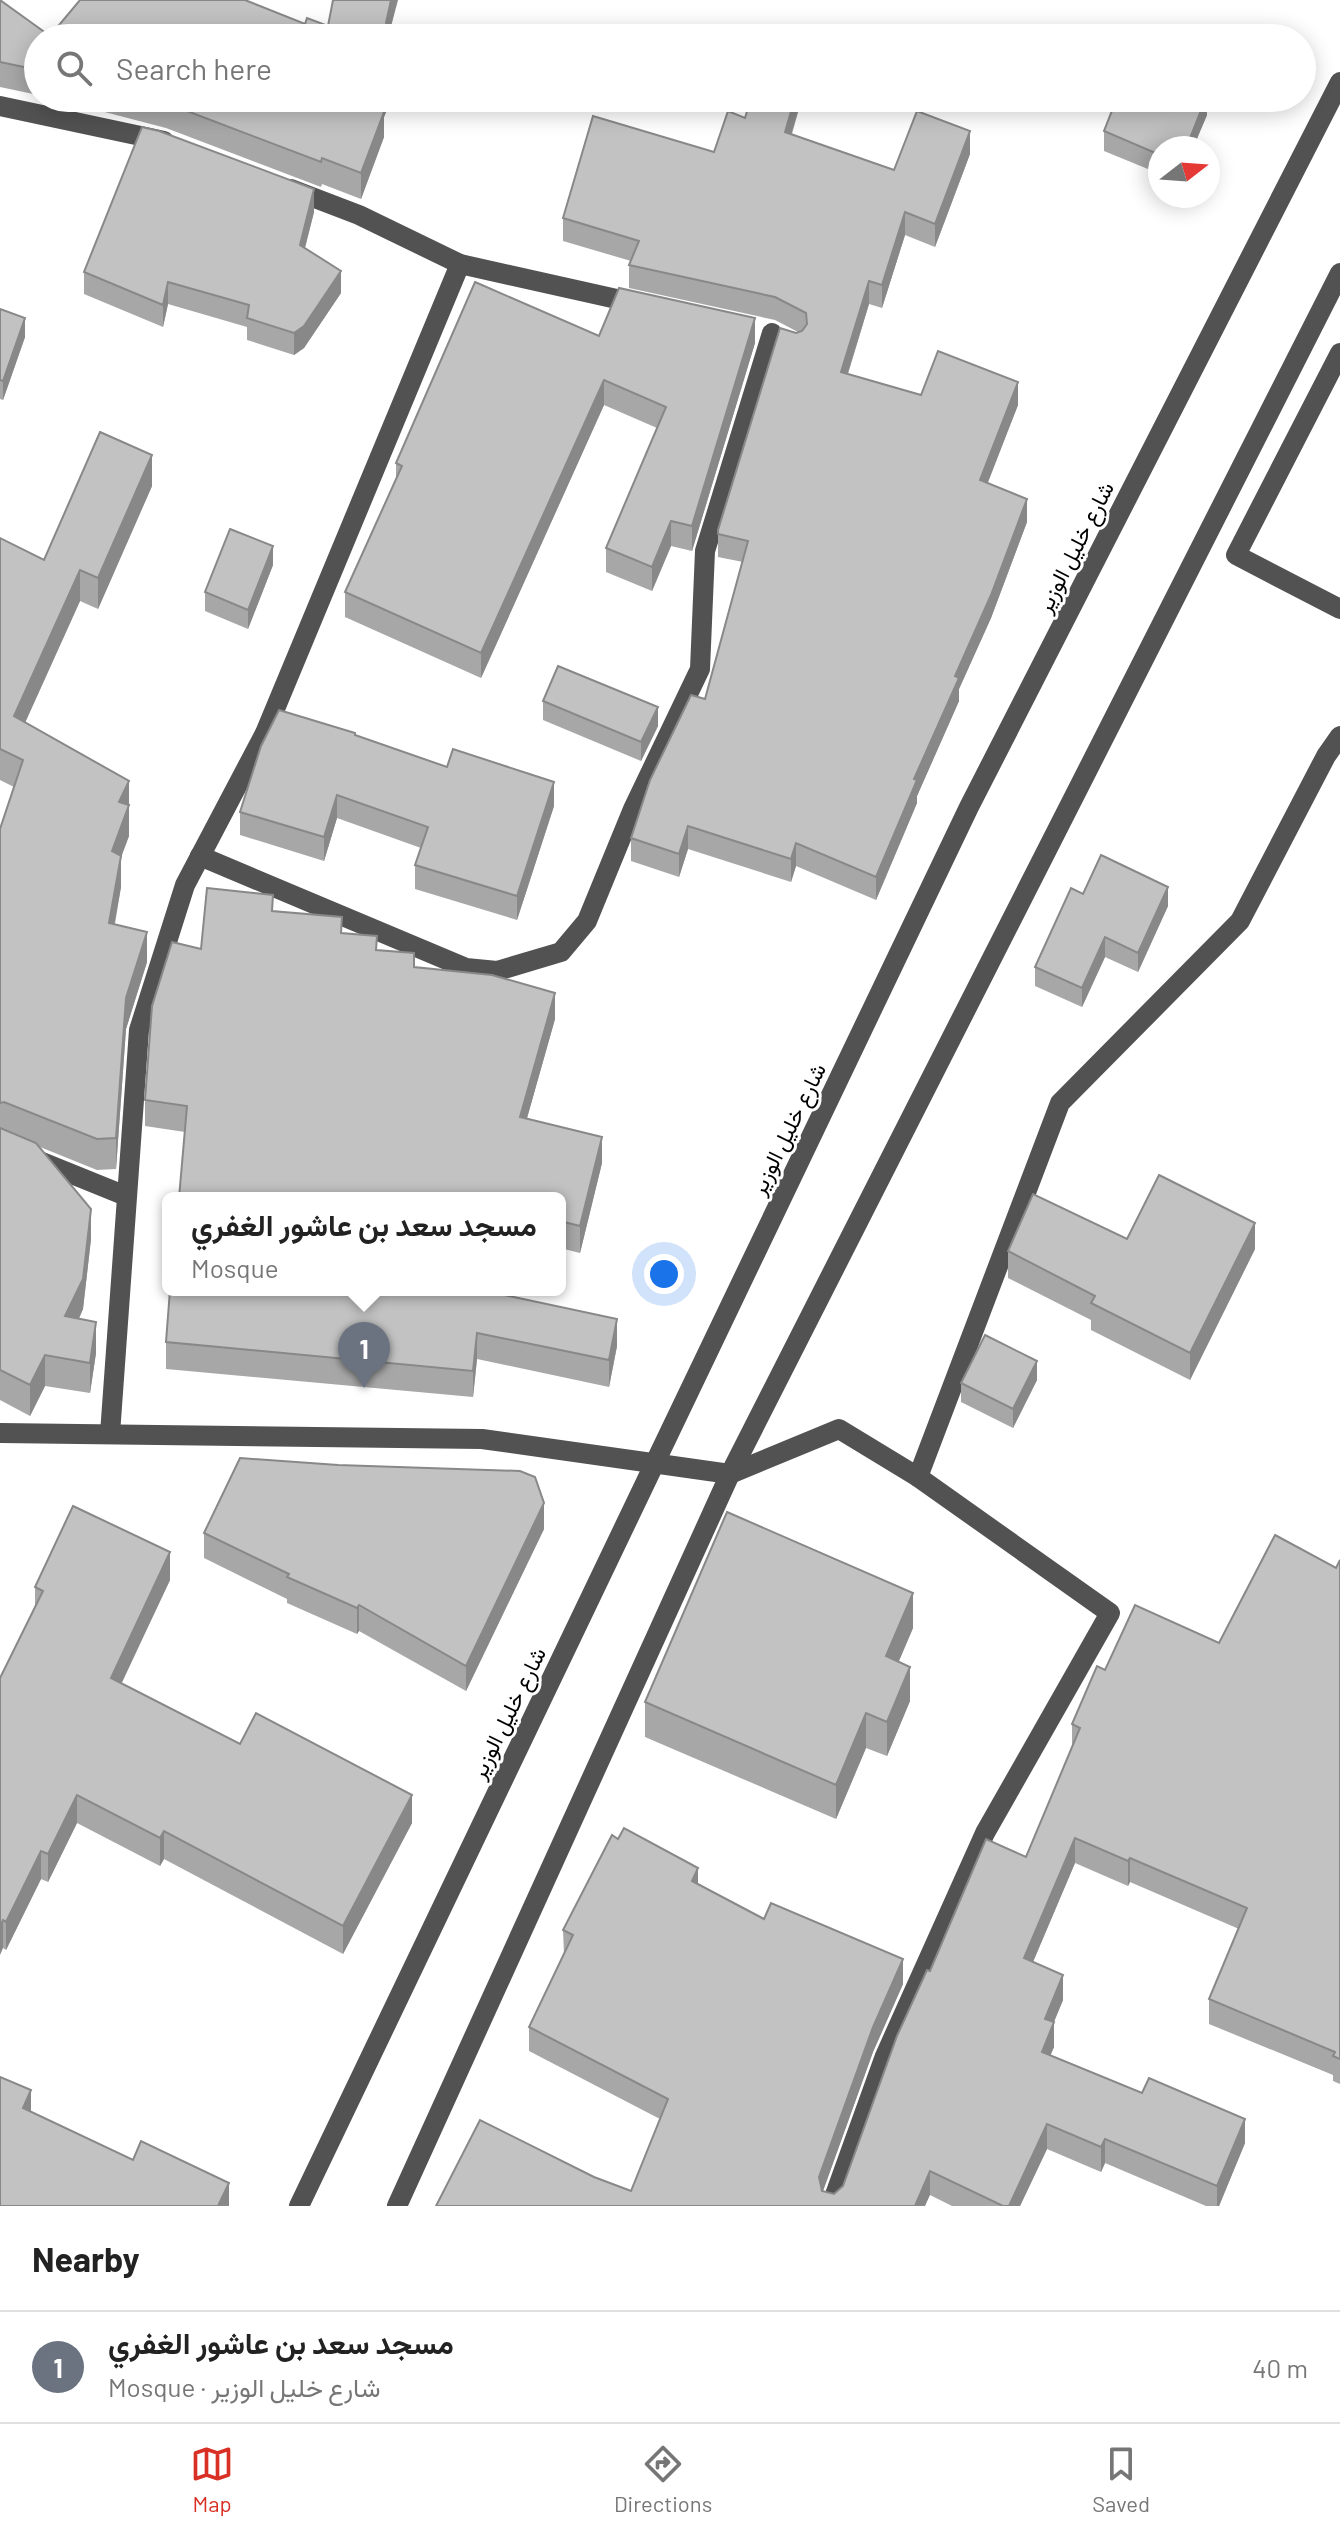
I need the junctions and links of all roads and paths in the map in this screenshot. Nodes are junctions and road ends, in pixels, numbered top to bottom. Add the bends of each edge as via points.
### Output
1 (1340, 82) edge
2 (0, 106) edge
3 (24, 111) edge
4 (28, 112) edge
5 (177, 146) edge
6 (275, 183) edge
7 (460, 264) junction
8 (1340, 273) edge
9 (662, 309) edge
10 (795, 343) edge
11 (1340, 353) edge
12 (1340, 609) edge
13 (1340, 736) edge
14 (200, 856) junction
15 (0, 1145) edge
16 (126, 1196) junction
17 (0, 1433) edge
18 (110, 1434) junction
19 (655, 1463) junction
20 (730, 1474) junction
21 (918, 1477) junction
22 (299, 2206) edge
23 (397, 2206) edge
24 (831, 2206) edge

1 - 19 street, شارع خليل الوزير via 969,807
2 - 3 street
4 - 5 street
6 - 7 street via 359,215
7 - 9 street
7 - 14 street via 265,733
8 - 20 street
10 - 14 street via 764,331 705,551 700,669 587,921 561,952 497,971 466,968
11 - 12 street via 1236,555
13 - 21 street via 1240,921 1060,1103
14 - 16 street via 185,885 139,1030
15 - 16 street
16 - 18 street
17 - 18 street
18 - 19 street via 482,1439
19 - 20 street
19 - 22 street, شارع خليل الوزير
20 - 21 street via 839,1429
20 - 23 street
21 - 24 street via 1110,1613 985,1833 885,2056

